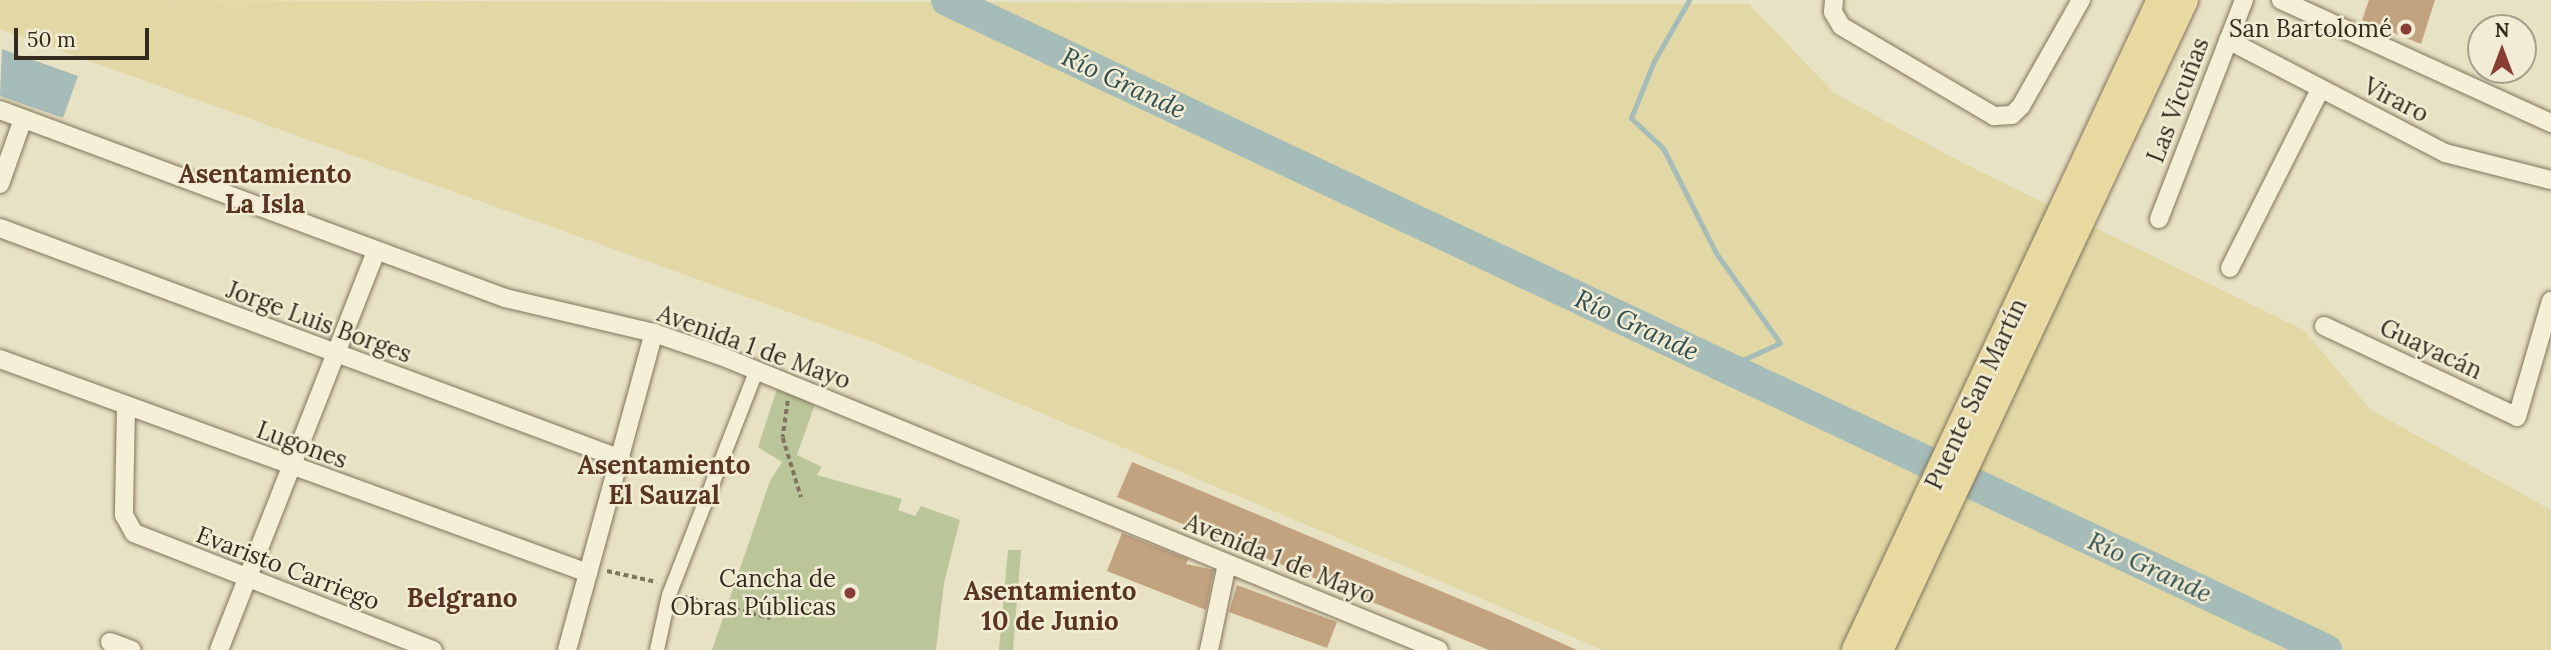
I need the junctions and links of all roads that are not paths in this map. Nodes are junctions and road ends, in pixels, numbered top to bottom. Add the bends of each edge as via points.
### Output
1 (1834, 0) edge
2 (2081, 0) edge
3 (2161, 0) edge
4 (2185, 0) edge
5 (2244, 0) edge
6 (2281, 0) edge
7 (2228, 40) junction
8 (2320, 90) junction
9 (0, 110) edge
10 (23, 119) junction
11 (2551, 123) edge
12 (2106, 145) junction
13 (2551, 180) edge
14 (0, 184) edge
15 (2159, 219) dead end
16 (0, 228) edge
17 (375, 253) junction
18 (2230, 268) dead end
19 (2551, 301) edge
20 (2324, 326) dead end
21 (654, 333) junction
22 (332, 354) junction
23 (0, 359) edge
24 (756, 372) junction
25 (126, 405) junction
26 (621, 458) junction
27 (287, 467) junction
28 (1227, 564) junction
29 (588, 573) junction
30 (245, 580) junction
31 (110, 642) dead end
32 (132, 650) edge
33 (219, 650) edge
34 (433, 650) edge
35 (568, 650) edge
36 (657, 650) edge
37 (1209, 650) edge
38 (1439, 650) edge
39 (1856, 650) edge
40 (1879, 650) edge

1 - 2 street via 1833,12 1842,26 1994,116 2012,115 2021,106
3 - 12 main road
4 - 12 main road
5 - 7 street, Las Vicuñas
6 - 11 street
7 - 8 street, Viraro
7 - 15 street, Las Vicuñas
8 - 13 street, Viraro via 2445,153
8 - 18 street
9 - 10 street, Avenida 1 de Mayo
10 - 14 street
10 - 17 street, Avenida 1 de Mayo
12 - 39 main road, Puente San Martín
12 - 40 main road, Puente San Martín
16 - 22 street, Jorge Luis Borges
17 - 21 street, Avenida 1 de Mayo via 505,298
17 - 22 street
19 - 20 street, Guayacán via 2517,417
21 - 24 street, Avenida 1 de Mayo
21 - 26 street
22 - 26 street, Jorge Luis Borges
22 - 27 street
23 - 25 street, Lugones
24 - 28 street, Avenida 1 de Mayo
24 - 36 street via 669,595
25 - 27 street, Lugones
25 - 30 street, Evaristo Carriego via 128,527
26 - 29 street
27 - 29 street, Lugones
27 - 30 street
28 - 37 street
28 - 38 street, Avenida 1 de Mayo
29 - 35 street
30 - 33 street
30 - 34 street, Evaristo Carriego
31 - 32 street

